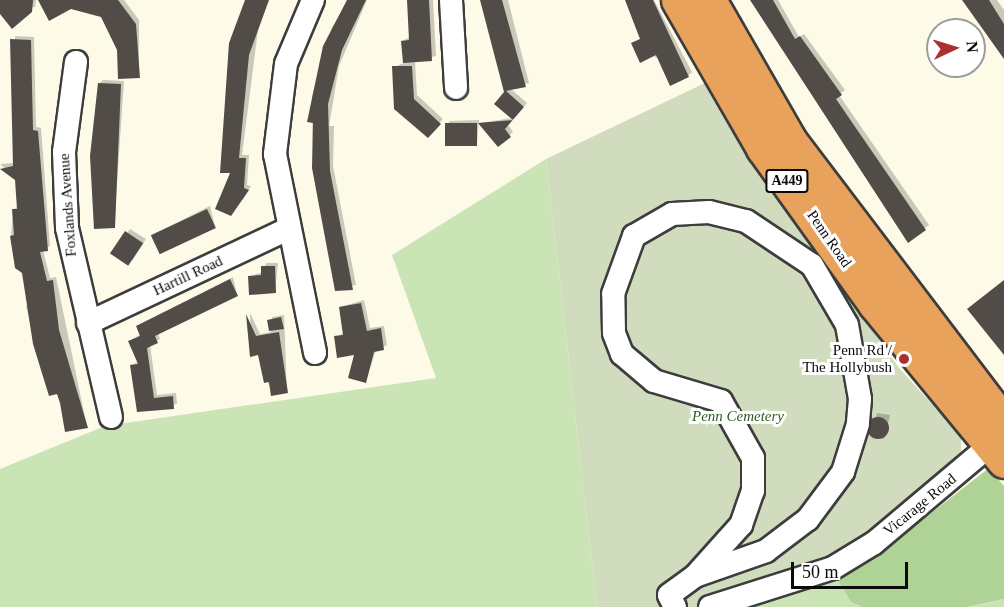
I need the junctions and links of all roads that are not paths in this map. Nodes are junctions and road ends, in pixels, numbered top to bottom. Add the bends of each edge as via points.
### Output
1 (313, 0) edge
2 (451, 0) edge
3 (678, 0) edge
4 (709, 0) edge
5 (76, 62) dead end
6 (456, 88) dead end
7 (288, 229) junction
8 (88, 323) junction
9 (315, 353) dead end
10 (111, 417) dead end
11 (1001, 441) edge
12 (695, 576) junction
13 (675, 607) edge
14 (710, 607) edge

1 - 7 street via 286,64 276,123 275,154
2 - 6 street
3 - 11 highway, Penn Road / A449 via 764,148 875,304
4 - 11 highway, Penn Road / A449 via 790,141
5 - 8 street, Foxlands Avenue via 64,192 73,269
7 - 8 street, Hartill Road
7 - 9 street
8 - 10 street, Foxlands Avenue
11 - 14 street, Vicarage Road via 874,543 833,568
12 - 12 street via 766,551 808,519 843,472 859,407 847,325 812,265 746,221 709,212 672,214 634,236 613,294 614,333 622,354 654,381 722,401 753,458 753,491 741,525
12 - 13 street via 669,595

